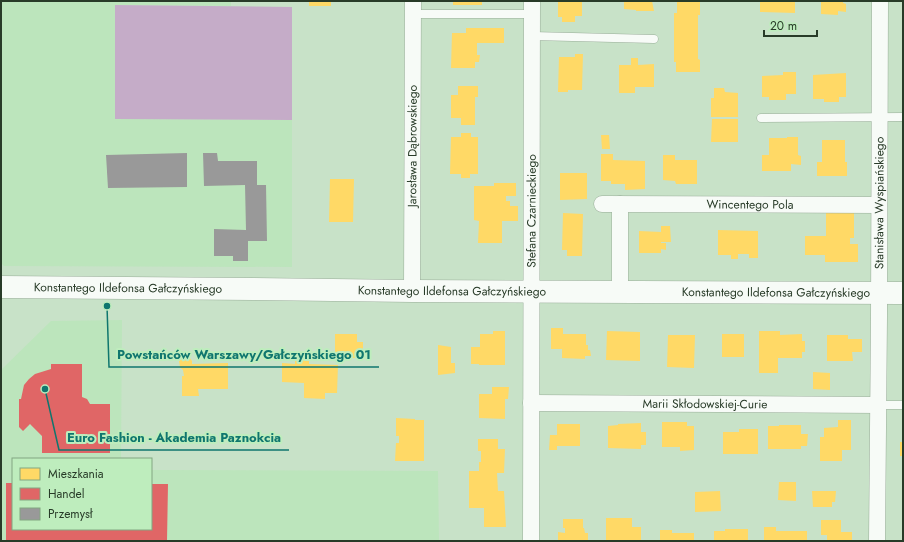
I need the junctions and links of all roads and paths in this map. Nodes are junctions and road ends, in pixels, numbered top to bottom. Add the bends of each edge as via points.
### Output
1 (880, 1) edge
2 (413, 7) edge
3 (532, 8) edge
4 (532, 36) junction
5 (654, 39) dead end
6 (880, 117) junction
7 (761, 118) dead end
8 (903, 118) edge
9 (602, 204) dead end
10 (620, 204) junction
11 (879, 205) junction
12 (1, 287) edge
13 (412, 291) junction
14 (531, 291) junction
15 (620, 292) junction
16 (879, 293) junction
17 (903, 293) edge
18 (531, 403) junction
19 (879, 405) junction
20 (903, 405) edge
21 (531, 541) edge
22 (877, 541) edge

1 - 6 street, Stanisława Wyspiańskiego
2 - 3 lane
2 - 13 street, Jarosława Dąbrowskiego
3 - 4 street, Stefana Czarnieckiego
4 - 5 lane
4 - 14 street, Stefana Czarnieckiego
6 - 7 lane
6 - 8 lane
6 - 11 street, Stanisława Wyspiańskiego
9 - 10 street, Wincentego Pola
10 - 11 street, Wincentego Pola
10 - 15 street
11 - 16 street, Stanisława Wyspiańskiego
12 - 13 street, Konstantego Ildefonsa Gałczyńskiego
13 - 14 street, Konstantego Ildefonsa Gałczyńskiego
14 - 15 street, Konstantego Ildefonsa Gałczyńskiego
14 - 18 street, Stefana Czarnieckiego
15 - 16 street, Konstantego Ildefonsa Gałczyńskiego
16 - 17 street, Konstantego Ildefonsa Gałczyńskiego
16 - 19 street, Stanisława Wyspiańskiego
18 - 19 street, Marii Skłodowskiej-Curie
18 - 21 street, Stefana Czarnieckiego
19 - 20 lane
19 - 22 street, Stanisława Wyspiańskiego

